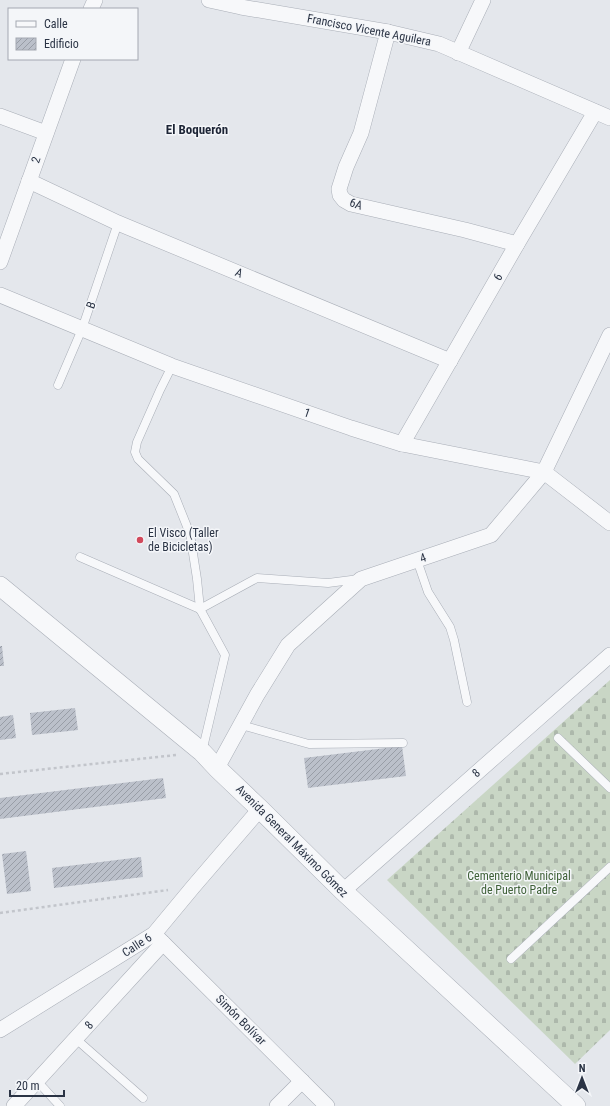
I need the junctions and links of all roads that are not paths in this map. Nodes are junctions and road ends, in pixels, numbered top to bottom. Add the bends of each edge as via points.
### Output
1 (209, 0) edge
2 (483, 0) edge
3 (242, 4) edge
4 (388, 32) junction
5 (458, 53) junction
6 (73, 60) edge
7 (596, 112) junction
8 (0, 116) edge
9 (610, 118) edge
10 (46, 134) junction
11 (29, 181) junction
12 (118, 223) junction
13 (517, 244) junction
14 (0, 262) edge
15 (0, 295) edge
16 (82, 329) junction
17 (610, 335) edge
18 (606, 352) edge
19 (450, 361) junction
20 (172, 366) junction
21 (58, 385) dead end
22 (402, 444) junction
23 (544, 472) junction
24 (610, 523) edge
25 (80, 557) dead end
26 (417, 560) junction
27 (361, 579) junction
28 (0, 586) edge
29 (200, 608) junction
30 (610, 655) edge
31 (467, 702) dead end
32 (241, 724) junction
33 (558, 738) dead end
34 (403, 743) dead end
35 (202, 752) junction
36 (217, 768) junction
37 (610, 788) edge
38 (260, 809) junction
39 (610, 867) edge
40 (343, 891) junction
41 (159, 939) junction
42 (511, 959) dead end
43 (0, 1030) edge
44 (76, 1039) junction
45 (302, 1081) junction
46 (38, 1082) junction
47 (143, 1098) dead end
48 (14, 1106) edge
49 (60, 1106) edge
50 (277, 1106) edge
51 (328, 1106) edge
52 (576, 1106) edge

1 - 3 street, Francisco Vicente Aguilera
2 - 5 street
3 - 4 street, Francisco Vicente Aguilera
4 - 5 street, Francisco Vicente Aguilera via 439,44
4 - 13 street, 6A via 361,133 342,176 340,195 351,204
5 - 7 street, Francisco Vicente Aguilera
6 - 10 street, 2
7 - 9 street, Francisco Vicente Aguilera
7 - 13 street, 6
8 - 10 street
10 - 11 street, 2
11 - 12 street, A
11 - 14 street, 2
12 - 16 lane, B
12 - 19 street, A
13 - 19 street, 6
15 - 16 street, 1
16 - 20 street, 1
16 - 21 lane, B
17 - 18 street, 4
18 - 23 street, 4
19 - 22 street, 6
20 - 22 street, 1
20 - 29 lane via 137,442 135,452 138,459 174,494 190,534
22 - 23 street, 1
23 - 24 street, 1
23 - 26 street, 4 via 491,535
25 - 29 lane
26 - 27 street, 4
26 - 31 lane via 428,592 450,627
27 - 29 lane via 328,583 257,578
27 - 32 street, 4 via 288,645
28 - 35 street, Avenida General Máximo Gómez
29 - 35 lane via 225,655
30 - 40 street, 8
32 - 34 lane via 310,744
32 - 36 street, 4
33 - 37 lane
35 - 36 street, Avenida General Máximo Gómez
36 - 38 street, Avenida General Máximo Gómez
38 - 40 street, Avenida General Máximo Gómez
38 - 41 street, Calle 6 via 193,887
39 - 42 lane
40 - 52 street, Avenida General Máximo Gómez
41 - 43 street, Calle 6
41 - 44 street, 8
41 - 45 street, Simón Bolívar
44 - 46 street, 8
44 - 47 lane
45 - 50 street
45 - 51 street, Simón Bolívar
46 - 48 street, 8
46 - 49 lane

